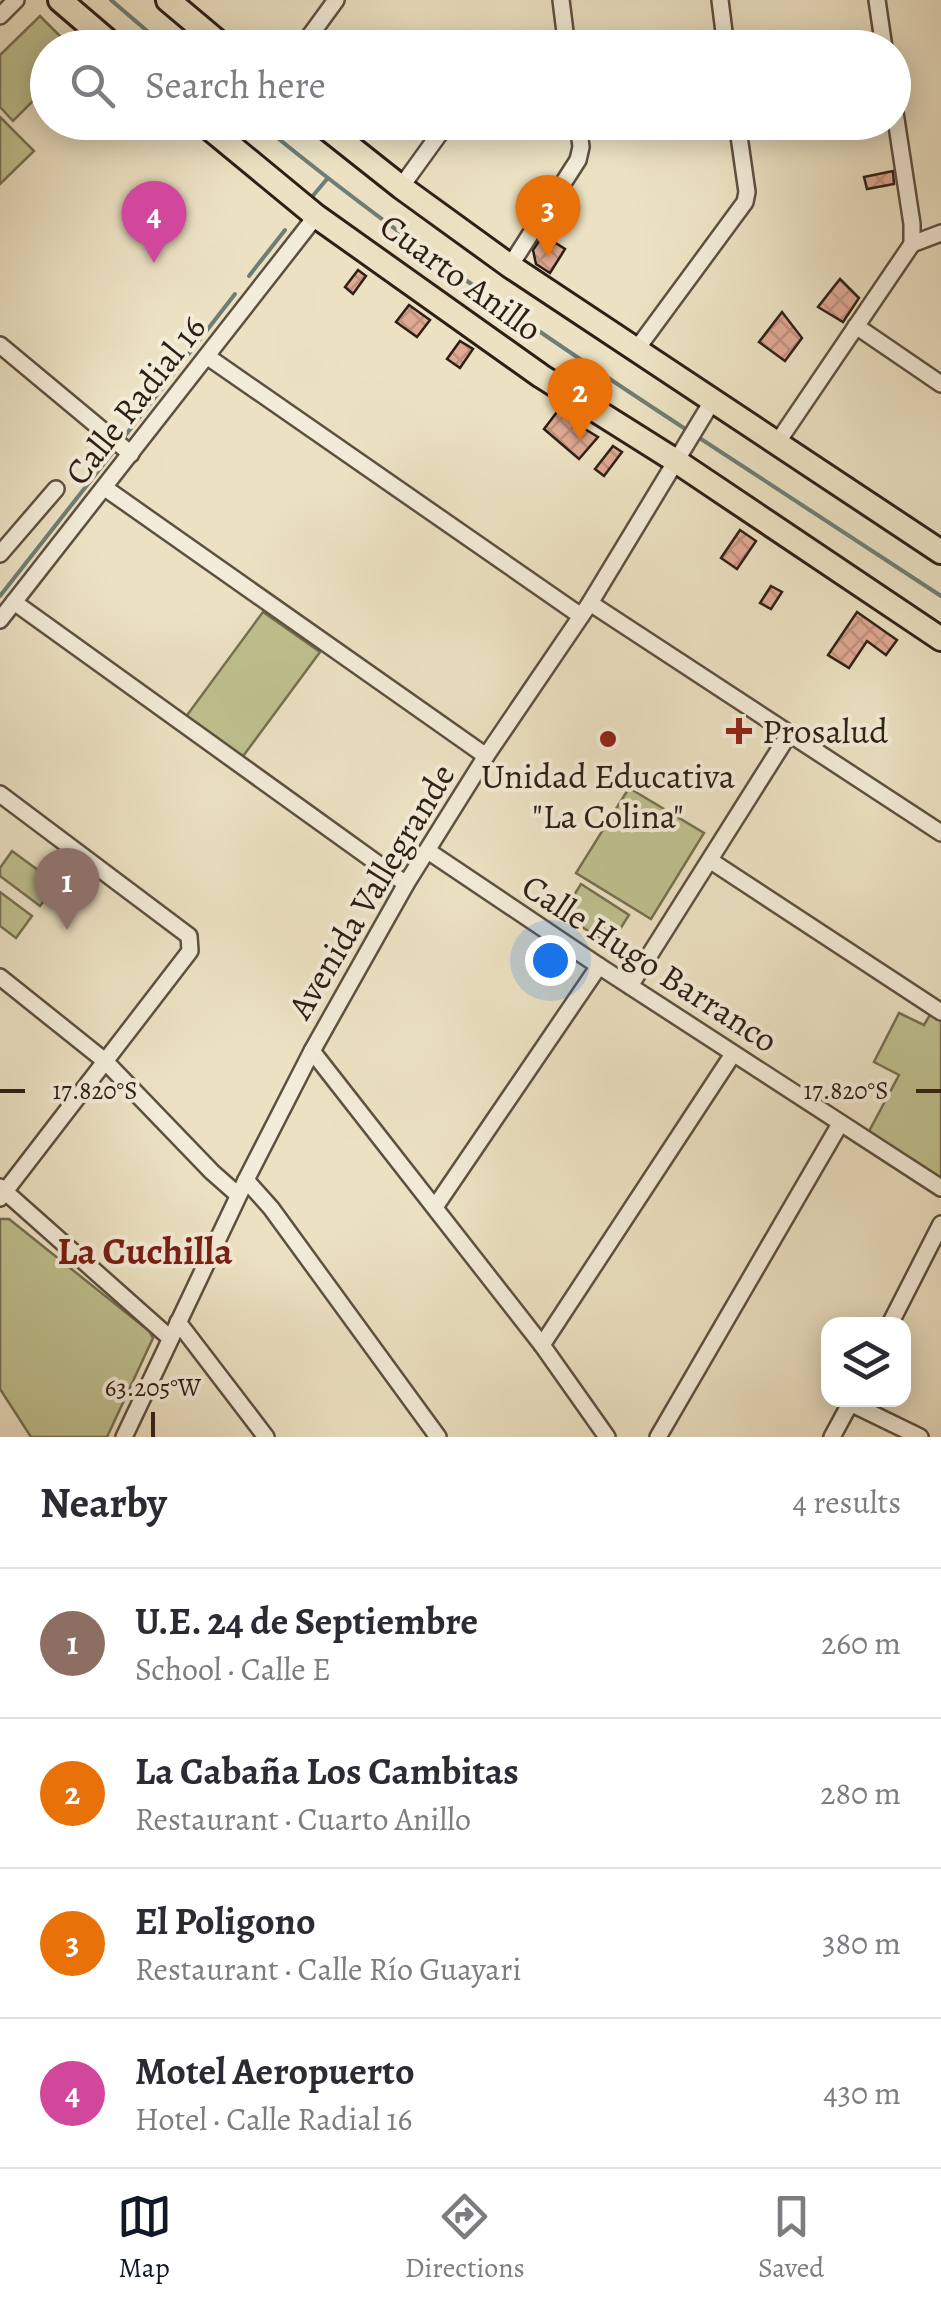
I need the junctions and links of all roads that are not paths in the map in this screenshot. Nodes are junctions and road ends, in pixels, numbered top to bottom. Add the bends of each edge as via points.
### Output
1 (16, 0) edge
2 (60, 0) edge
3 (168, 0) edge
4 (336, 0) edge
5 (561, 0) edge
6 (720, 0) edge
7 (877, 0) edge
8 (0, 16) edge
9 (95, 30) edge
10 (204, 30) edge
11 (314, 30) edge
12 (565, 30) edge
13 (724, 30) edge
14 (881, 30) edge
15 (224, 140) edge
16 (342, 140) edge
17 (435, 140) edge
18 (580, 140) edge
19 (740, 140) edge
20 (899, 140) edge
21 (402, 187) junction
22 (316, 216) junction
23 (941, 233) edge
24 (912, 244) junction
25 (510, 266) junction
26 (856, 326) junction
27 (0, 346) edge
28 (636, 350) junction
29 (208, 357) junction
30 (941, 384) edge
31 (713, 400) junction
32 (778, 443) junction
33 (682, 451) junction
34 (131, 454) junction
35 (105, 488) junction
36 (56, 489) dead end
37 (940, 551) edge
38 (0, 554) edge
39 (14, 602) junction
40 (586, 609) junction
41 (0, 620) edge
42 (941, 639) edge
43 (790, 734) junction
44 (486, 756) junction
45 (0, 794) edge
46 (941, 833) edge
47 (428, 851) junction
48 (710, 860) junction
49 (406, 884) junction
50 (599, 966) junction
51 (0, 977) edge
52 (630, 986) junction
53 (941, 1012) edge
54 (312, 1051) junction
55 (733, 1054) junction
56 (105, 1061) junction
57 (840, 1124) junction
58 (242, 1187) junction
59 (941, 1188) edge
60 (2, 1192) edge
61 (435, 1208) junction
62 (941, 1224) edge
63 (894, 1317) edge
64 (178, 1322) junction
65 (170, 1338) junction
66 (542, 1345) junction
67 (848, 1407) edge
68 (862, 1407) edge
69 (124, 1437) edge
70 (266, 1437) edge
71 (438, 1437) edge
72 (607, 1437) edge
73 (658, 1437) edge
74 (832, 1437) edge
75 (920, 1437) edge

1 - 8 street
2 - 9 highway
3 - 10 highway
4 - 11 street
5 - 12 street
6 - 13 street
7 - 14 street
15 - 22 highway, Cuarto Anillo
16 - 21 highway, Cuarto Anillo
17 - 21 street
18 - 25 street via 578,160
19 - 28 street via 745,202
20 - 24 street
21 - 25 highway, Cuarto Anillo
22 - 29 street, Calle Radial 16
22 - 33 highway, Cuarto Anillo via 541,376
23 - 24 street
24 - 26 street
25 - 28 highway, Cuarto Anillo
26 - 30 street
26 - 32 street
27 - 34 street
28 - 31 highway, Cuarto Anillo
29 - 34 street, Calle Radial 16
29 - 40 street
31 - 32 highway, Cuarto Anillo
31 - 33 street, Avenida Vallegrande
32 - 37 highway, Cuarto Anillo
33 - 40 street, Avenida Vallegrande
33 - 42 highway, Cuarto Anillo
34 - 35 street, Calle Radial 16
35 - 39 street, Calle Radial 16
35 - 44 street
36 - 38 street
39 - 41 street, Calle Radial 16
39 - 49 street
40 - 43 street
40 - 44 street, Avenida Vallegrande
43 - 46 street
43 - 48 street
44 - 47 street, Avenida Vallegrande
45 - 56 street via 188,936 190,951
47 - 49 street, Avenida Vallegrande
47 - 50 street, Calle Hugo Barranco
48 - 52 street
48 - 53 street
49 - 54 street, Avenida Vallegrande
50 - 52 street, Calle Hugo Barranco
50 - 61 street
51 - 56 street
52 - 55 street, Calle Hugo Barranco
54 - 58 street, Avenida Vallegrande
54 - 61 street
55 - 57 street, Calle Hugo Barranco
55 - 66 street
56 - 58 street via 212,1172
56 - 60 street
57 - 59 street, Calle Hugo Barranco
57 - 73 street
58 - 64 street, Avenida Vallegrande
58 - 71 street via 271,1208
60 - 65 street
61 - 66 street
62 - 63 street
64 - 65 street, Avenida Vallegrande
64 - 70 street
65 - 69 street, Avenida Vallegrande
66 - 72 street
67 - 74 street
68 - 75 street

